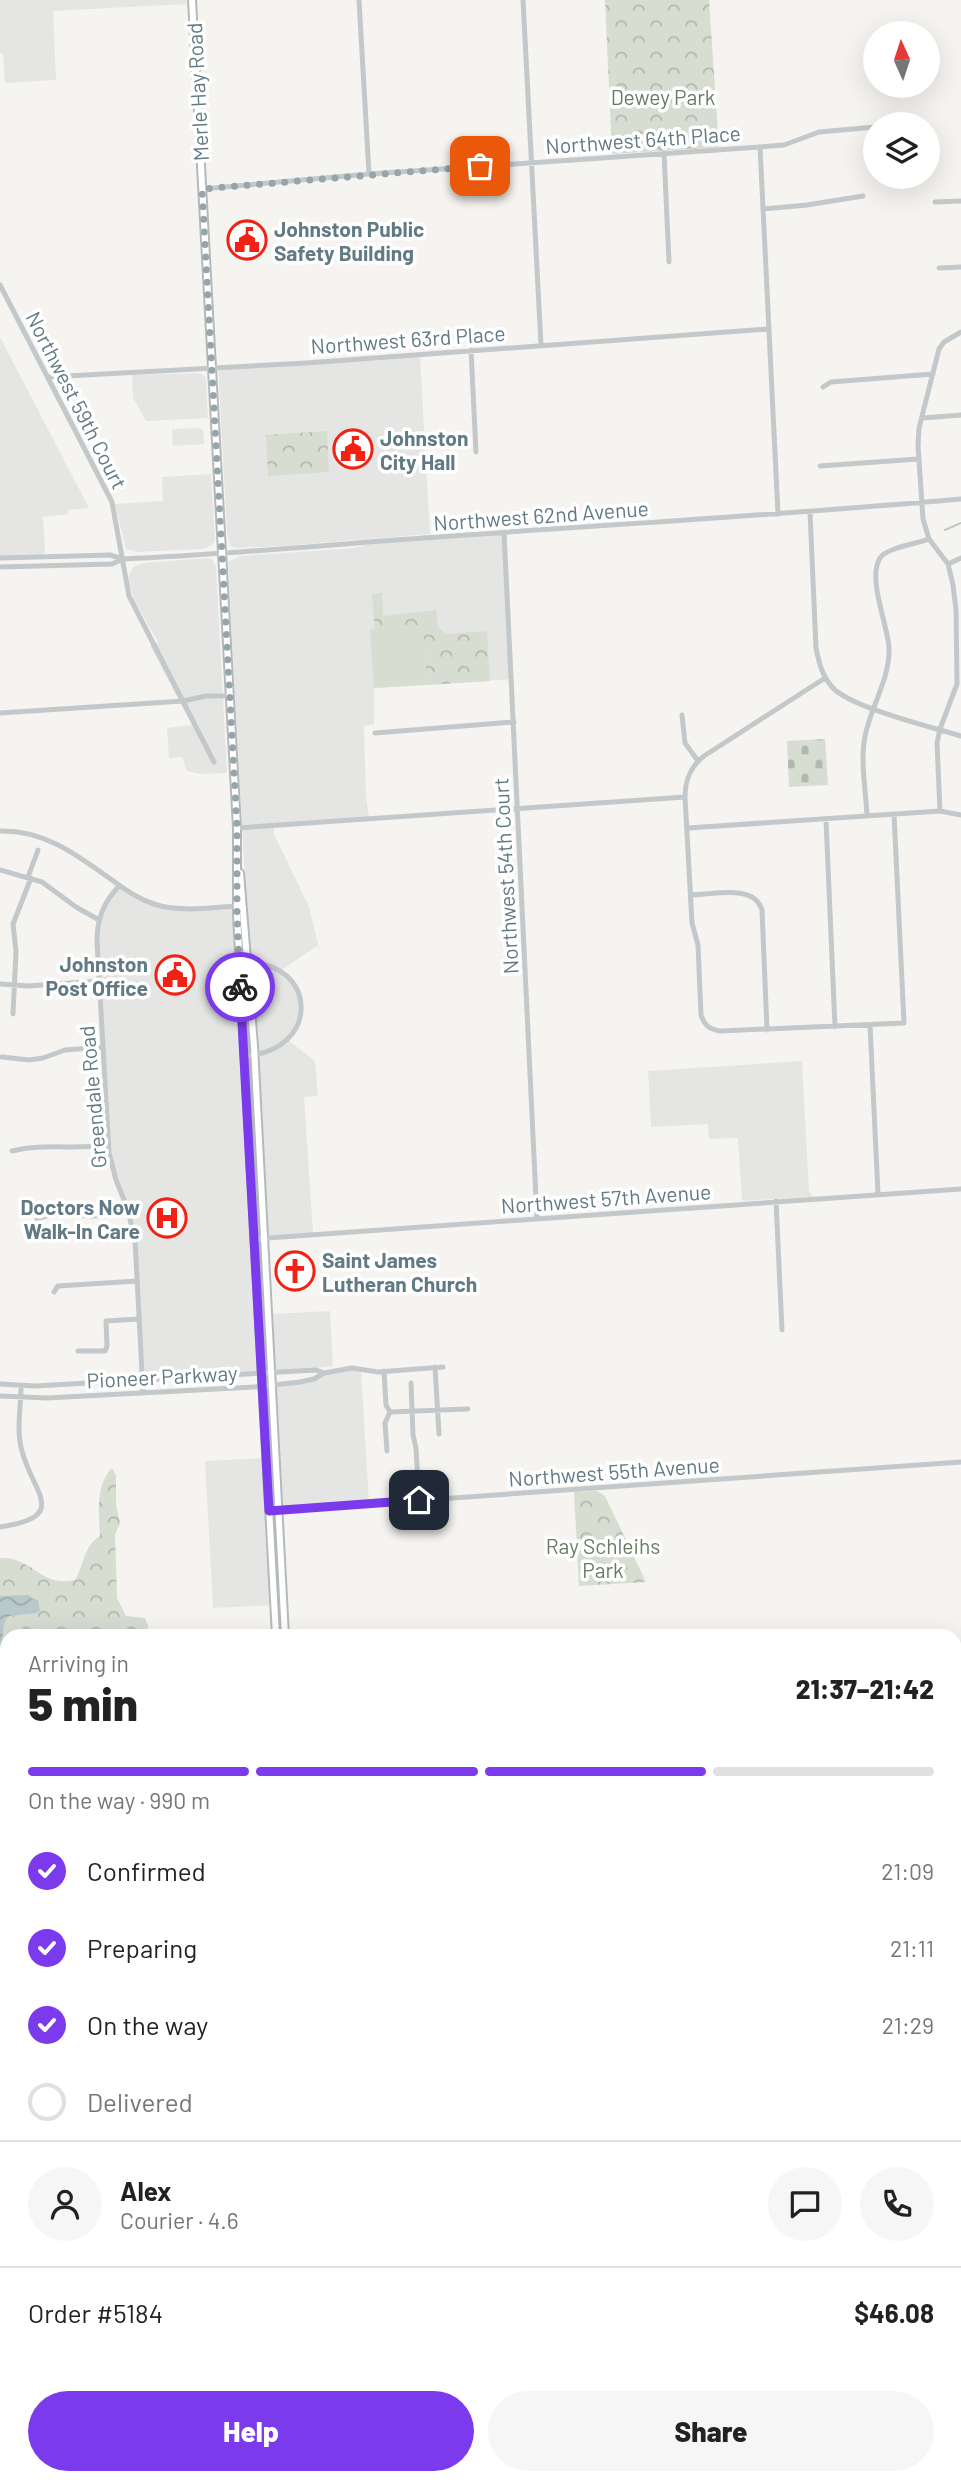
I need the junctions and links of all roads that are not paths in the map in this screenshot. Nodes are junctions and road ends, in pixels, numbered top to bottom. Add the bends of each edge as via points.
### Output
1 (192, 0) edge
2 (359, 0) edge
3 (523, 0) edge
4 (863, 129) edge
5 (760, 147) junction
6 (664, 153) junction
7 (532, 162) junction
8 (369, 174) junction
9 (202, 189) junction
10 (863, 196) dead end
11 (961, 201) edge
12 (935, 202) dead end
13 (764, 209) junction
14 (669, 262) dead end
15 (961, 267) edge
16 (939, 268) dead end
17 (0, 285) edge
18 (769, 329) junction
19 (961, 332) edge
20 (541, 345) junction
21 (471, 350) junction
22 (211, 367) junction
23 (933, 374) junction
24 (48, 377) junction
25 (823, 387) dead end
26 (961, 415) edge
27 (923, 418) junction
28 (477, 452) dead end
29 (918, 458) junction
30 (820, 466) dead end
31 (961, 499) edge
32 (920, 503) junction
33 (810, 512) junction
34 (778, 514) junction
35 (504, 533) junction
36 (929, 539) junction
37 (221, 554) junction
38 (0, 558) edge
39 (961, 558) edge
40 (123, 559) junction
41 (948, 565) junction
42 (0, 567) edge
43 (825, 678) junction
44 (229, 696) junction
45 (183, 701) junction
46 (874, 708) junction
47 (0, 713) edge
48 (682, 715) dead end
49 (514, 723) junction
50 (940, 729) junction
51 (375, 733) dead end
52 (961, 736) edge
53 (698, 761) junction
54 (214, 762) dead end
55 (685, 797) junction
56 (518, 808) junction
57 (940, 811) junction
58 (894, 814) junction
59 (961, 815) edge
60 (867, 816) junction
61 (826, 820) junction
62 (237, 828) junction
63 (688, 828) junction
64 (0, 831) edge
65 (37, 850) dead end
66 (0, 870) edge
67 (29, 877) junction
68 (119, 886) junction
69 (691, 895) junction
70 (240, 906) junction
71 (99, 920) junction
72 (239, 962) junction
73 (248, 962) junction
74 (99, 981) junction
75 (0, 984) edge
76 (14, 985) junction
77 (13, 1013) dead end
78 (870, 1025) junction
79 (835, 1027) junction
80 (767, 1030) junction
81 (103, 1047) junction
82 (254, 1055) junction
83 (244, 1056) junction
84 (2, 1057) edge
85 (108, 1145) junction
86 (12, 1151) dead end
87 (961, 1189) edge
88 (878, 1194) junction
89 (776, 1201) junction
90 (127, 1207) junction
91 (37, 1219) dead end
92 (537, 1219) junction
93 (264, 1238) junction
94 (253, 1239) junction
95 (137, 1282) junction
96 (54, 1292) dead end
97 (139, 1319) junction
98 (782, 1330) dead end
99 (78, 1351) dead end
100 (435, 1367) junction
101 (443, 1367) dead end
102 (384, 1371) junction
103 (324, 1373) junction
104 (261, 1375) junction
105 (271, 1375) junction
106 (142, 1381) junction
107 (0, 1384) edge
108 (411, 1384) dead end
109 (271, 1385) junction
110 (21, 1386) junction
111 (261, 1386) junction
112 (143, 1392) junction
113 (0, 1396) edge
114 (21, 1398) junction
115 (468, 1409) dead end
116 (438, 1411) junction
117 (390, 1412) junction
118 (413, 1412) junction
119 (439, 1434) dead end
120 (387, 1451) dead end
121 (961, 1462) edge
122 (419, 1500) junction
123 (273, 1510) junction
124 (0, 1527) edge
125 (275, 1629) edge
126 (284, 1629) edge

1 - 9 main road, Merle Hay Road
2 - 8 street
3 - 7 street
4 - 5 street, Northwest 64th Place via 819,132 784,145
5 - 6 street, Northwest 64th Place
5 - 13 street
6 - 7 street, Northwest 64th Place
6 - 14 street
7 - 8 street, Northwest 64th Place
7 - 20 street
8 - 9 street, Northwest 64th Place
9 - 22 main road, Merle Hay Road
10 - 13 street
11 - 12 street
13 - 18 street
15 - 16 street
17 - 24 street, Northwest 59th Court
18 - 20 street, Northwest 63rd Place
18 - 34 street
19 - 23 street via 944,342
20 - 21 street, Northwest 63rd Place
21 - 22 street, Northwest 63rd Place
21 - 28 street
22 - 24 street, Northwest 63rd Place
22 - 37 main road, Merle Hay Road
23 - 25 street via 831,382
23 - 27 street
24 - 40 street, Northwest 59th Court via 112,502
26 - 27 street
27 - 29 street
29 - 30 street
29 - 32 street
31 - 32 street, Northwest 62nd Avenue
32 - 33 street, Northwest 62nd Avenue
32 - 36 street
33 - 34 street, Northwest 62nd Avenue
33 - 43 street via 816,648
34 - 35 street, Northwest 62nd Avenue
35 - 37 street, Northwest 62nd Avenue
35 - 49 street, Northwest 54th Court
36 - 41 street
36 - 46 street via 889,550 878,562 879,606 889,650
37 - 40 street, Northwest 62nd Avenue
37 - 44 main road, Merle Hay Road
38 - 40 street, Northwest 62nd Avenue via 110,555
39 - 41 street
40 - 42 street, Northwest 62nd Avenue via 112,564
40 - 45 street, Northwest 59th Court via 129,596
41 - 50 street via 956,610 958,674
43 - 46 street via 846,698
43 - 53 street
44 - 45 street
44 - 62 main road, Merle Hay Road
45 - 47 street
45 - 54 street, Northwest 59th Court
46 - 50 street
46 - 60 street via 864,742
48 - 53 street via 685,743
49 - 51 street
49 - 56 street, Northwest 54th Court
50 - 52 street
50 - 57 street
53 - 55 street via 686,781
55 - 56 street
55 - 63 street
56 - 62 street
56 - 92 street, Northwest 54th Court
57 - 58 street
57 - 59 street
58 - 60 street
58 - 78 street via 904,1023
60 - 61 street
61 - 63 street
61 - 79 street
62 - 70 main road, Merle Hay Road
63 - 69 street
64 - 68 street via 30,833 53,841
65 - 67 street
66 - 67 street
67 - 71 street
67 - 76 street via 14,918
68 - 70 street via 165,907
68 - 71 street, Greendale Road
69 - 80 street via 704,1023 720,1031
69 - 80 street via 746,893 759,902
70 - 72 main road, Merle Hay Road
70 - 73 main road, Merle Hay Road
71 - 74 street, Greendale Road
72 - 73 street
72 - 83 main road, Merle Hay Road
73 - 82 main road, Merle Hay Road
73 - 82 street via 269,965 286,975 297,990 301,1008 288,1040 271,1052
74 - 76 street
74 - 81 street, Greendale Road
75 - 76 street
76 - 77 street
78 - 79 street
78 - 88 street
79 - 80 street
81 - 84 street via 29,1060
81 - 85 street, Greendale Road
82 - 83 street
82 - 93 main road, Merle Hay Road
83 - 94 main road, Merle Hay Road
85 - 86 street
85 - 90 street, Greendale Road via 111,1167
87 - 88 street, Northwest 57th Avenue
88 - 89 street, Northwest 57th Avenue
89 - 92 street, Northwest 57th Avenue
89 - 98 street
90 - 91 street via 104,1215 56,1213
90 - 95 street, Greendale Road via 135,1240
92 - 93 street, Northwest 57th Avenue
93 - 94 street, Northwest 57th Avenue
93 - 105 main road, Merle Hay Road
94 - 104 main road, Merle Hay Road
95 - 96 street via 58,1286
95 - 97 street, Greendale Road
97 - 99 street via 106,1321 105,1350
97 - 106 street, Greendale Road
100 - 101 street, Pioneer Parkway
100 - 102 street, Pioneer Parkway
100 - 116 street
102 - 103 street, Pioneer Parkway via 352,1368
102 - 117 street
103 - 105 street, Pioneer Parkway
103 - 109 street, Pioneer Parkway
104 - 105 street, Pioneer Parkway
104 - 106 street, Pioneer Parkway
104 - 111 main road, Merle Hay Road
105 - 109 main road, Merle Hay Road
106 - 110 street, Pioneer Parkway
106 - 112 street, Greendale Road
107 - 110 street, Pioneer Parkway
108 - 118 street
109 - 111 street, Pioneer Parkway
109 - 123 main road, Merle Hay Road
110 - 114 street
111 - 112 street, Pioneer Parkway
111 - 123 main road, Merle Hay Road
112 - 114 street, Pioneer Parkway
113 - 114 street, Pioneer Parkway
114 - 124 street via 21,1451 42,1504 31,1519
115 - 116 street
116 - 118 street
116 - 119 street
117 - 118 street
117 - 120 street via 385,1423
118 - 122 street
121 - 122 street, Northwest 55th Avenue
122 - 123 street, Northwest 55th Avenue
123 - 125 main road, Merle Hay Road
123 - 126 main road, Merle Hay Road

